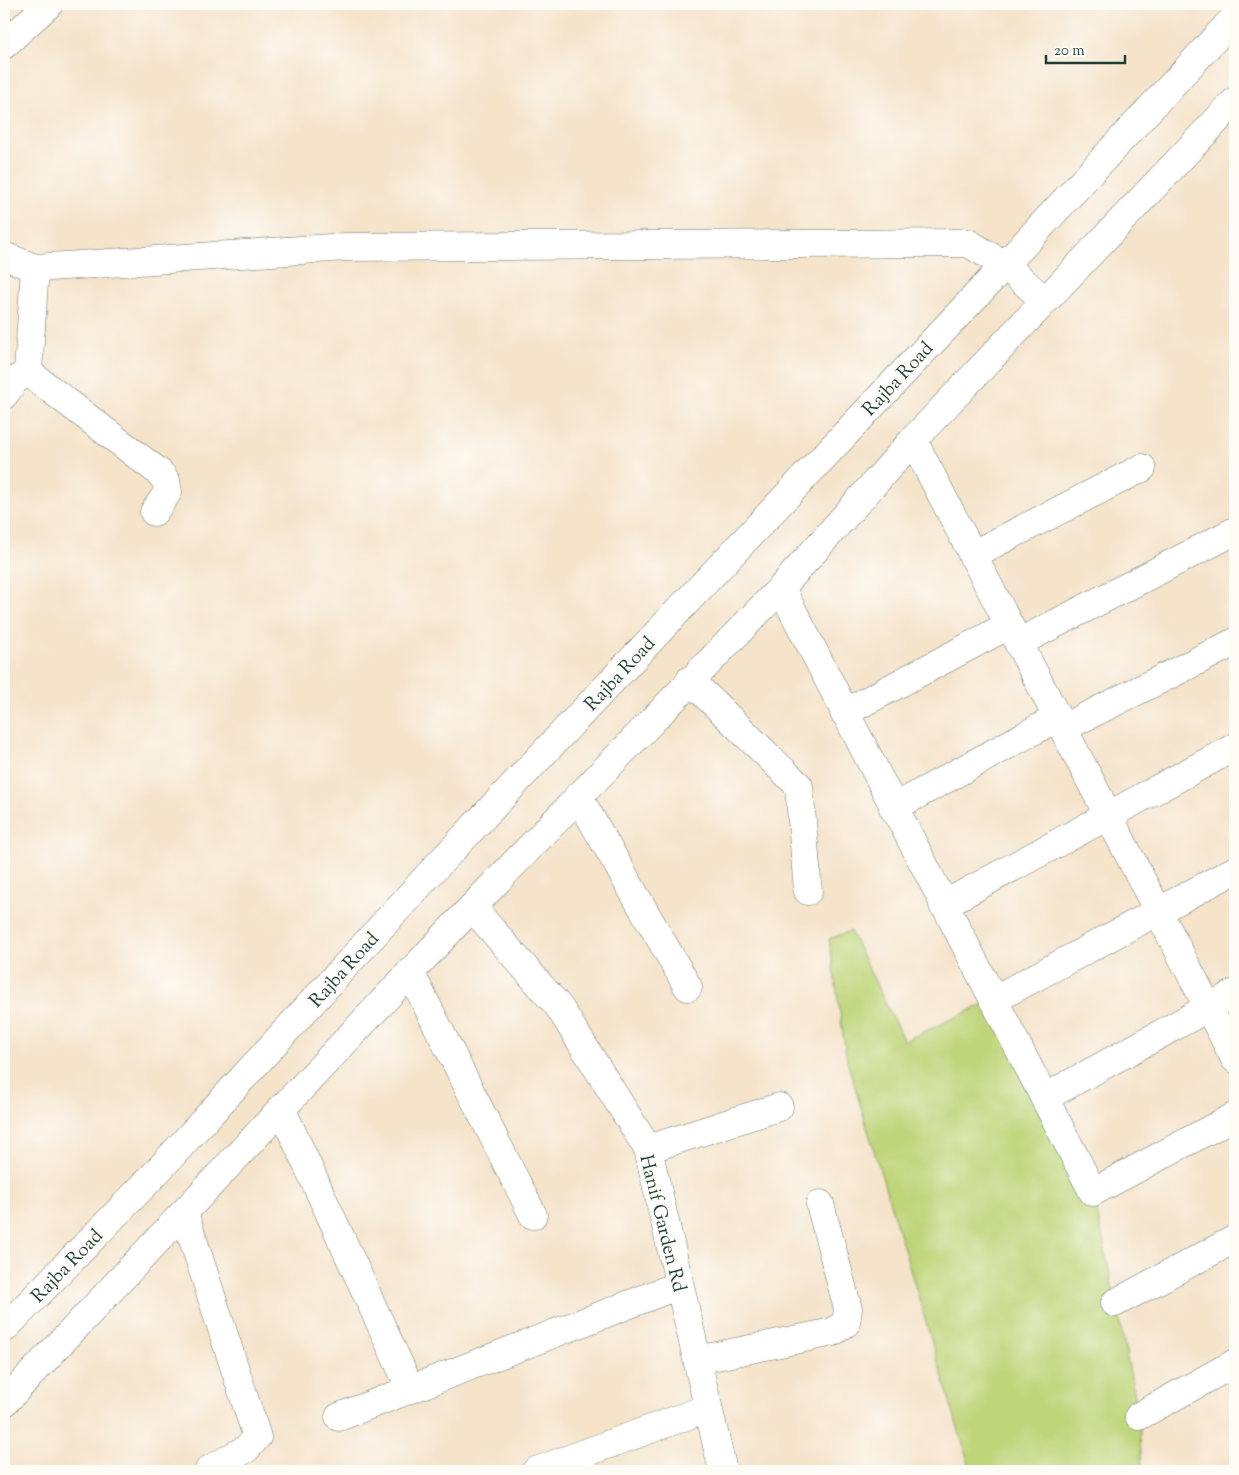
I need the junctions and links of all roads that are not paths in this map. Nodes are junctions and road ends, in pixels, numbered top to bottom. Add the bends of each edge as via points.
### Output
1 (49, 4) edge
2 (1228, 14) edge
3 (4, 45) edge
4 (1235, 101) edge
5 (4, 256) edge
6 (1005, 265) junction
7 (35, 268) junction
8 (1044, 300) junction
9 (28, 372) junction
10 (4, 395) edge
11 (913, 440) junction
12 (1142, 468) dead end
13 (154, 512) dead end
14 (1235, 531) edge
15 (972, 554) junction
16 (781, 588) junction
17 (1013, 634) junction
18 (1235, 642) edge
19 (690, 680) junction
20 (844, 713) junction
21 (1060, 723) junction
22 (1235, 747) edge
23 (578, 796) junction
24 (893, 808) junction
25 (1109, 816) junction
26 (1235, 870) edge
27 (808, 891) dead end
28 (943, 905) junction
29 (472, 907) junction
30 (1158, 911) junction
31 (410, 972) junction
32 (688, 987) dead end
33 (1235, 992) edge
34 (992, 1000) junction
35 (1208, 1007) junction
36 (1235, 1059) edge
37 (1044, 1098) junction
38 (779, 1107) dead end
39 (281, 1108) junction
40 (1235, 1116) edge
41 (648, 1149) junction
42 (820, 1204) dead end
43 (184, 1212) junction
44 (533, 1215) dead end
45 (1235, 1239) edge
46 (679, 1285) junction
47 (1115, 1303) dead end
48 (4, 1329) edge
49 (697, 1360) junction
50 (1235, 1364) edge
51 (410, 1388) junction
52 (4, 1402) edge
53 (708, 1408) junction
54 (1138, 1416) dead end
55 (339, 1417) dead end
56 (209, 1470) edge
57 (536, 1471) edge
58 (723, 1471) edge

1 - 3 street
2 - 6 street, Rajba Road
4 - 8 street
5 - 7 street
6 - 7 street via 968,243 346,246
6 - 8 street
6 - 48 street, Rajba Road via 442,861 154,1175
7 - 9 street
8 - 11 street
9 - 10 street via 14,381
9 - 13 street via 160,473 168,492
11 - 15 street
11 - 16 street
12 - 15 street
14 - 17 street
15 - 17 street
16 - 19 street
16 - 20 street
17 - 20 street
17 - 21 street
18 - 21 street
19 - 23 street
19 - 27 street via 799,786
20 - 24 street
21 - 24 street
21 - 25 street
22 - 25 street
23 - 29 street
23 - 32 street
24 - 28 street
25 - 28 street
25 - 30 street
26 - 30 street
28 - 34 street
29 - 31 street
29 - 41 street, Hanif Garden Rd via 559,1007
30 - 34 street
30 - 35 street
31 - 39 street
31 - 44 street
33 - 35 street
34 - 37 street
35 - 36 street
35 - 37 street
37 - 40 street via 1092,1192
38 - 41 street
39 - 43 street
39 - 51 street
41 - 46 street, Hanif Garden Rd
42 - 49 street via 848,1309 846,1324 833,1332
43 - 52 street
43 - 56 street via 257,1437 246,1449
45 - 47 street
46 - 49 street, Hanif Garden Rd
46 - 51 street
49 - 53 street, Hanif Garden Rd
50 - 54 street
51 - 55 street
53 - 57 street
53 - 58 street, Hanif Garden Rd

